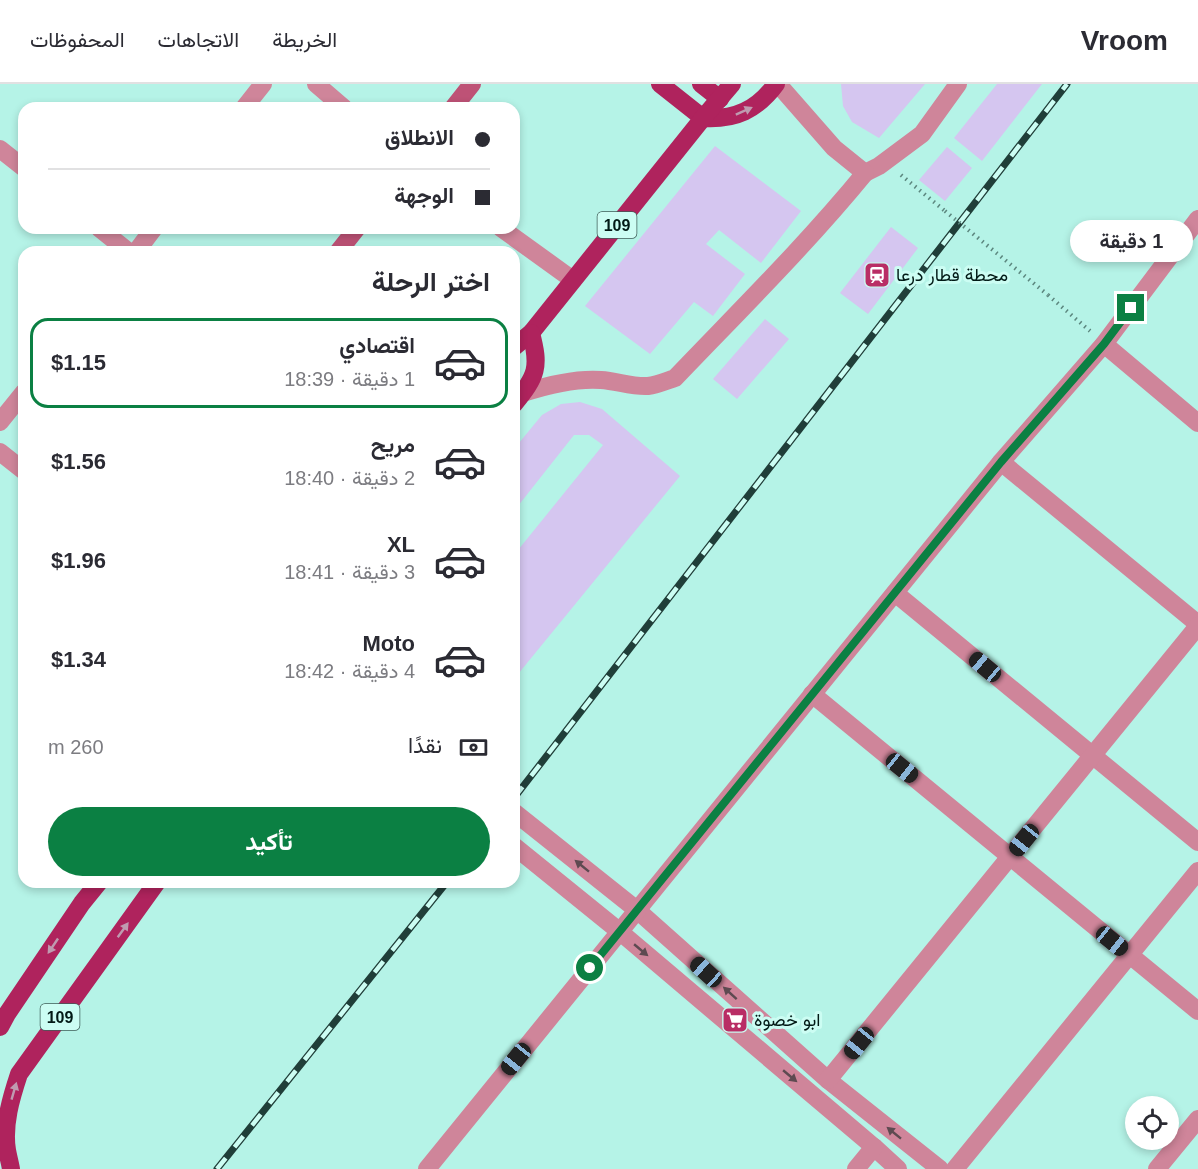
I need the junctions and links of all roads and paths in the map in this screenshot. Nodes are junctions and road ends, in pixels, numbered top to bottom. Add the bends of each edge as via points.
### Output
1 (262, 84) edge
2 (316, 84) edge
3 (472, 84) edge
4 (660, 84) edge
5 (701, 84) edge
6 (732, 84) edge
7 (777, 84) edge
8 (958, 84) edge
9 (720, 99) junction
10 (248, 102) edge
11 (337, 102) edge
12 (458, 102) edge
13 (703, 118) junction
14 (0, 148) edge
15 (18, 163) edge
16 (865, 173) junction
17 (901, 176) dead end
18 (1198, 219) edge
19 (106, 234) edge
20 (352, 234) edge
21 (509, 234) edge
22 (122, 246) edge
23 (343, 246) edge
24 (573, 280) junction
25 (531, 333) junction
26 (520, 342) edge
27 (1104, 344) junction
28 (520, 397) edge
29 (520, 398) edge
30 (18, 400) edge
31 (0, 422) edge
32 (1198, 423) edge
33 (0, 452) edge
34 (1001, 462) junction
35 (18, 466) edge
36 (895, 593) junction
37 (1198, 625) edge
38 (812, 694) junction
39 (1093, 755) junction
40 (520, 817) edge
41 (1198, 842) edge
42 (520, 851) edge
43 (1010, 857) junction
44 (1198, 871) edge
45 (94, 888) edge
46 (153, 888) edge
47 (637, 910) junction
48 (619, 931) junction
49 (1130, 955) junction
50 (1198, 1011) edge
51 (0, 1027) edge
52 (828, 1080) junction
53 (1198, 1119) edge
54 (874, 1147) junction
55 (11, 1169) edge
56 (427, 1169) edge
57 (856, 1169) edge
58 (898, 1169) edge
59 (940, 1169) edge
60 (955, 1169) edge
61 (1157, 1169) edge

1 - 10 street
2 - 11 street
3 - 12 street
4 - 13 main road
5 - 9 main road
6 - 9 main road, 109
13 -> 7 main road via 730,117 746,110
7 - 16 street via 834,148
8 - 16 street via 922,134
9 - 13 main road, 109
13 - 24 main road, 109
14 - 15 street
16 - 29 street via 675,378 648,386 582,380 542,387
17 - 27 path, bridge
18 - 27 street
19 - 22 street
20 - 23 street
21 - 24 street
24 - 25 main road, 109
25 - 26 main road, 109
25 - 28 main road via 536,366
27 - 32 street
27 - 34 street
30 - 31 street
33 - 35 street
34 - 36 street
34 - 37 street
36 - 38 street
36 - 39 street
37 - 39 street
38 - 43 street
38 - 47 street
39 - 41 street
39 - 43 street
47 -> 40 street
42 - 48 street
43 - 49 street
43 - 52 street
44 - 49 street
45 -> 51 main road, 109
55 -> 46 main road, 109 via 7,1126 19,1074
47 - 48 street
52 -> 47 street
48 -> 54 street
48 - 56 street
49 - 50 street
49 - 60 street
59 -> 52 street
53 - 61 street
54 - 57 street
54 - 58 street

